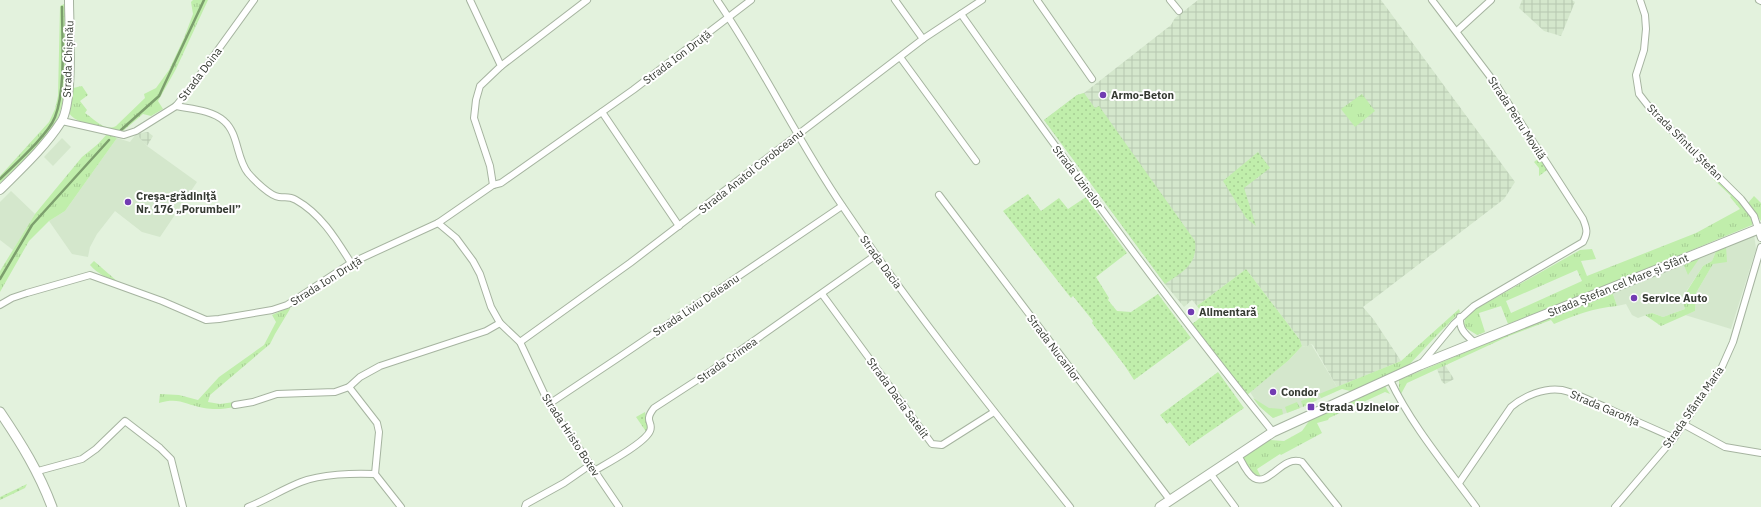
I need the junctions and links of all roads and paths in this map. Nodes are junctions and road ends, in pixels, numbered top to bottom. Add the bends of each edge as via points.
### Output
1 (69, 0) edge
2 (254, 0) edge
3 (470, 0) edge
4 (587, 0) edge
5 (717, 0) edge
6 (751, 0) edge
7 (895, 0) edge
8 (982, 0) edge
9 (1037, 0) edge
10 (1170, 0) edge
11 (1432, 0) edge
12 (1491, 0) edge
13 (1640, 0) edge
14 (1179, 11) dead end
15 (960, 14) junction
16 (729, 17) junction
17 (1457, 31) junction
18 (923, 39) junction
19 (900, 57) junction
20 (501, 66) junction
21 (1092, 79) dead end
22 (176, 106) junction
23 (602, 112) junction
24 (62, 121) junction
25 (798, 134) junction
26 (976, 161) dead end
27 (493, 185) junction
28 (0, 190) edge
29 (939, 195) dead end
30 (842, 206) junction
31 (438, 223) junction
32 (679, 226) junction
33 (1760, 231) edge
34 (1583, 242) joint
35 (1761, 247) edge
36 (876, 255) junction
37 (351, 263) junction
38 (822, 294) junction
39 (0, 305) edge
40 (1460, 317) junction
41 (500, 323) junction
42 (520, 342) junction
43 (1475, 343) junction
44 (1420, 365) junction
45 (1390, 380) junction
46 (349, 387) junction
47 (549, 404) junction
48 (235, 405) dead end
49 (0, 412) edge
50 (994, 412) junction
51 (1683, 424) junction
52 (1273, 432) junction
53 (1674, 438) junction
54 (1761, 454) edge
55 (1238, 455) junction
56 (592, 468) junction
57 (38, 471) junction
58 (1210, 473) junction
59 (375, 474) junction
60 (1459, 483) junction
61 (1170, 500) junction
62 (52, 507) edge
63 (183, 507) edge
64 (248, 507) edge
65 (401, 507) edge
66 (525, 507) edge
67 (619, 507) edge
68 (1070, 507) edge
69 (1160, 507) edge
70 (1235, 507) edge
71 (1338, 507) edge
72 (1476, 507) edge
73 (1615, 507) edge

1 - 24 street, Strada Chișinău via 68,99
2 - 22 street, Strada Doina
3 - 20 street
4 - 20 street
5 - 16 street, Strada Dacia
6 - 16 street, Strada Ion Druță
7 - 18 street
8 - 15 street, Strada Anatol Corobceanu
9 - 21 street
10 - 14 street
11 - 17 street, Strada Petru Movilă
12 - 17 street
13 - 33 street, Strada Sfîntul Ștefan via 1646,29 1644,50 1636,75 1639,94 1653,112 1741,199 1754,216
15 - 18 street, Strada Anatol Corobceanu
15 - 52 street, Strada Uzinelor via 1172,303
16 - 23 street, Strada Ion Druță
16 - 25 street, Strada Dacia via 771,84
17 - 34 street, Strada Petru Movilă via 1510,106 1583,219 1587,235
18 - 19 street, Strada Anatol Corobceanu
19 - 25 street, Strada Anatol Corobceanu
19 - 26 street
20 - 27 street via 480,86 474,118 490,166
22 - 24 street, Strada Doina via 130,135
22 - 37 street via 213,114 224,121 230,128 248,172 273,196 289,196 320,218
23 - 27 street, Strada Ion Druță via 519,171 501,183
23 - 32 street
24 - 28 street, Strada Chișinău via 37,152
25 - 30 street, Strada Dacia
25 - 32 street, Strada Anatol Corobceanu
27 - 31 street, Strada Ion Druță
29 - 61 street, Strada Nucarilor
30 - 36 street, Strada Dacia
30 - 47 street, Strada Liviu Deleanu
31 - 37 street, Strada Ion Druță
31 - 41 street, Strada Hristo Botev via 456,238 473,260
32 - 42 street, Strada Anatol Corobceanu
33 - 43 main road, Strada Ștefan cel Mare și Sfânt
34 - 40 street, Strada Ștefan cel Mare și Sfânt via 1474,306
35 - 51 street, Strada Sfânta Maria via 1729,352 1721,369
36 - 38 street, Strada Crimea
36 - 50 street, Strada Dacia via 943,348
37 - 39 street, Strada Ion Druță via 287,306 219,319 206,320 90,275 27,293
38 - 50 street, Strada Dacia Satelit via 932,444 942,445
38 - 56 street, Strada Crimea via 711,372 654,408 649,415 651,428 646,436 614,459
40 - 43 street via 1463,332
40 - 44 street, Strada Ștefan cel Mare și Sfânt
41 - 42 street, Strada Hristo Botev
41 - 46 street via 486,331 380,366 360,377
42 - 47 street, Strada Hristo Botev
43 - 44 main road, Strada Ștefan cel Mare și Sfânt
44 - 45 main road, Strada Ștefan cel Mare și Sfânt
45 - 52 main road, Strada Ștefan cel Mare și Sfânt
45 - 60 street via 1402,403
46 - 48 street via 335,392 277,394
46 - 59 street via 377,423
47 - 56 street, Strada Hristo Botev
49 - 57 main road
50 - 68 street, Strada Dacia
51 - 53 street, Strada Sfânta Maria
51 - 54 street via 1725,447
52 - 55 main road, Strada Ștefan cel Mare și Sfânt
53 - 60 street, Strada Garofița via 1580,396 1562,390 1545,391 1519,400 1511,407
53 - 73 street, Strada Sfânta Maria
55 - 58 main road, Strada Ștefan cel Mare și Sfânt
55 - 71 street via 1251,475 1260,480 1267,478 1284,464 1294,460 1302,462
56 - 66 street, Strada Crimea via 526,504
56 - 67 street, Strada Hristo Botev
57 - 62 main road
57 - 63 street via 82,459 125,421 171,459
58 - 61 main road, Strada Ștefan cel Mare și Sfânt
58 - 70 street
59 - 64 street via 340,474 303,481
59 - 65 street
60 - 72 street
61 - 69 main road, Strada Ștefan cel Mare și Sfânt

